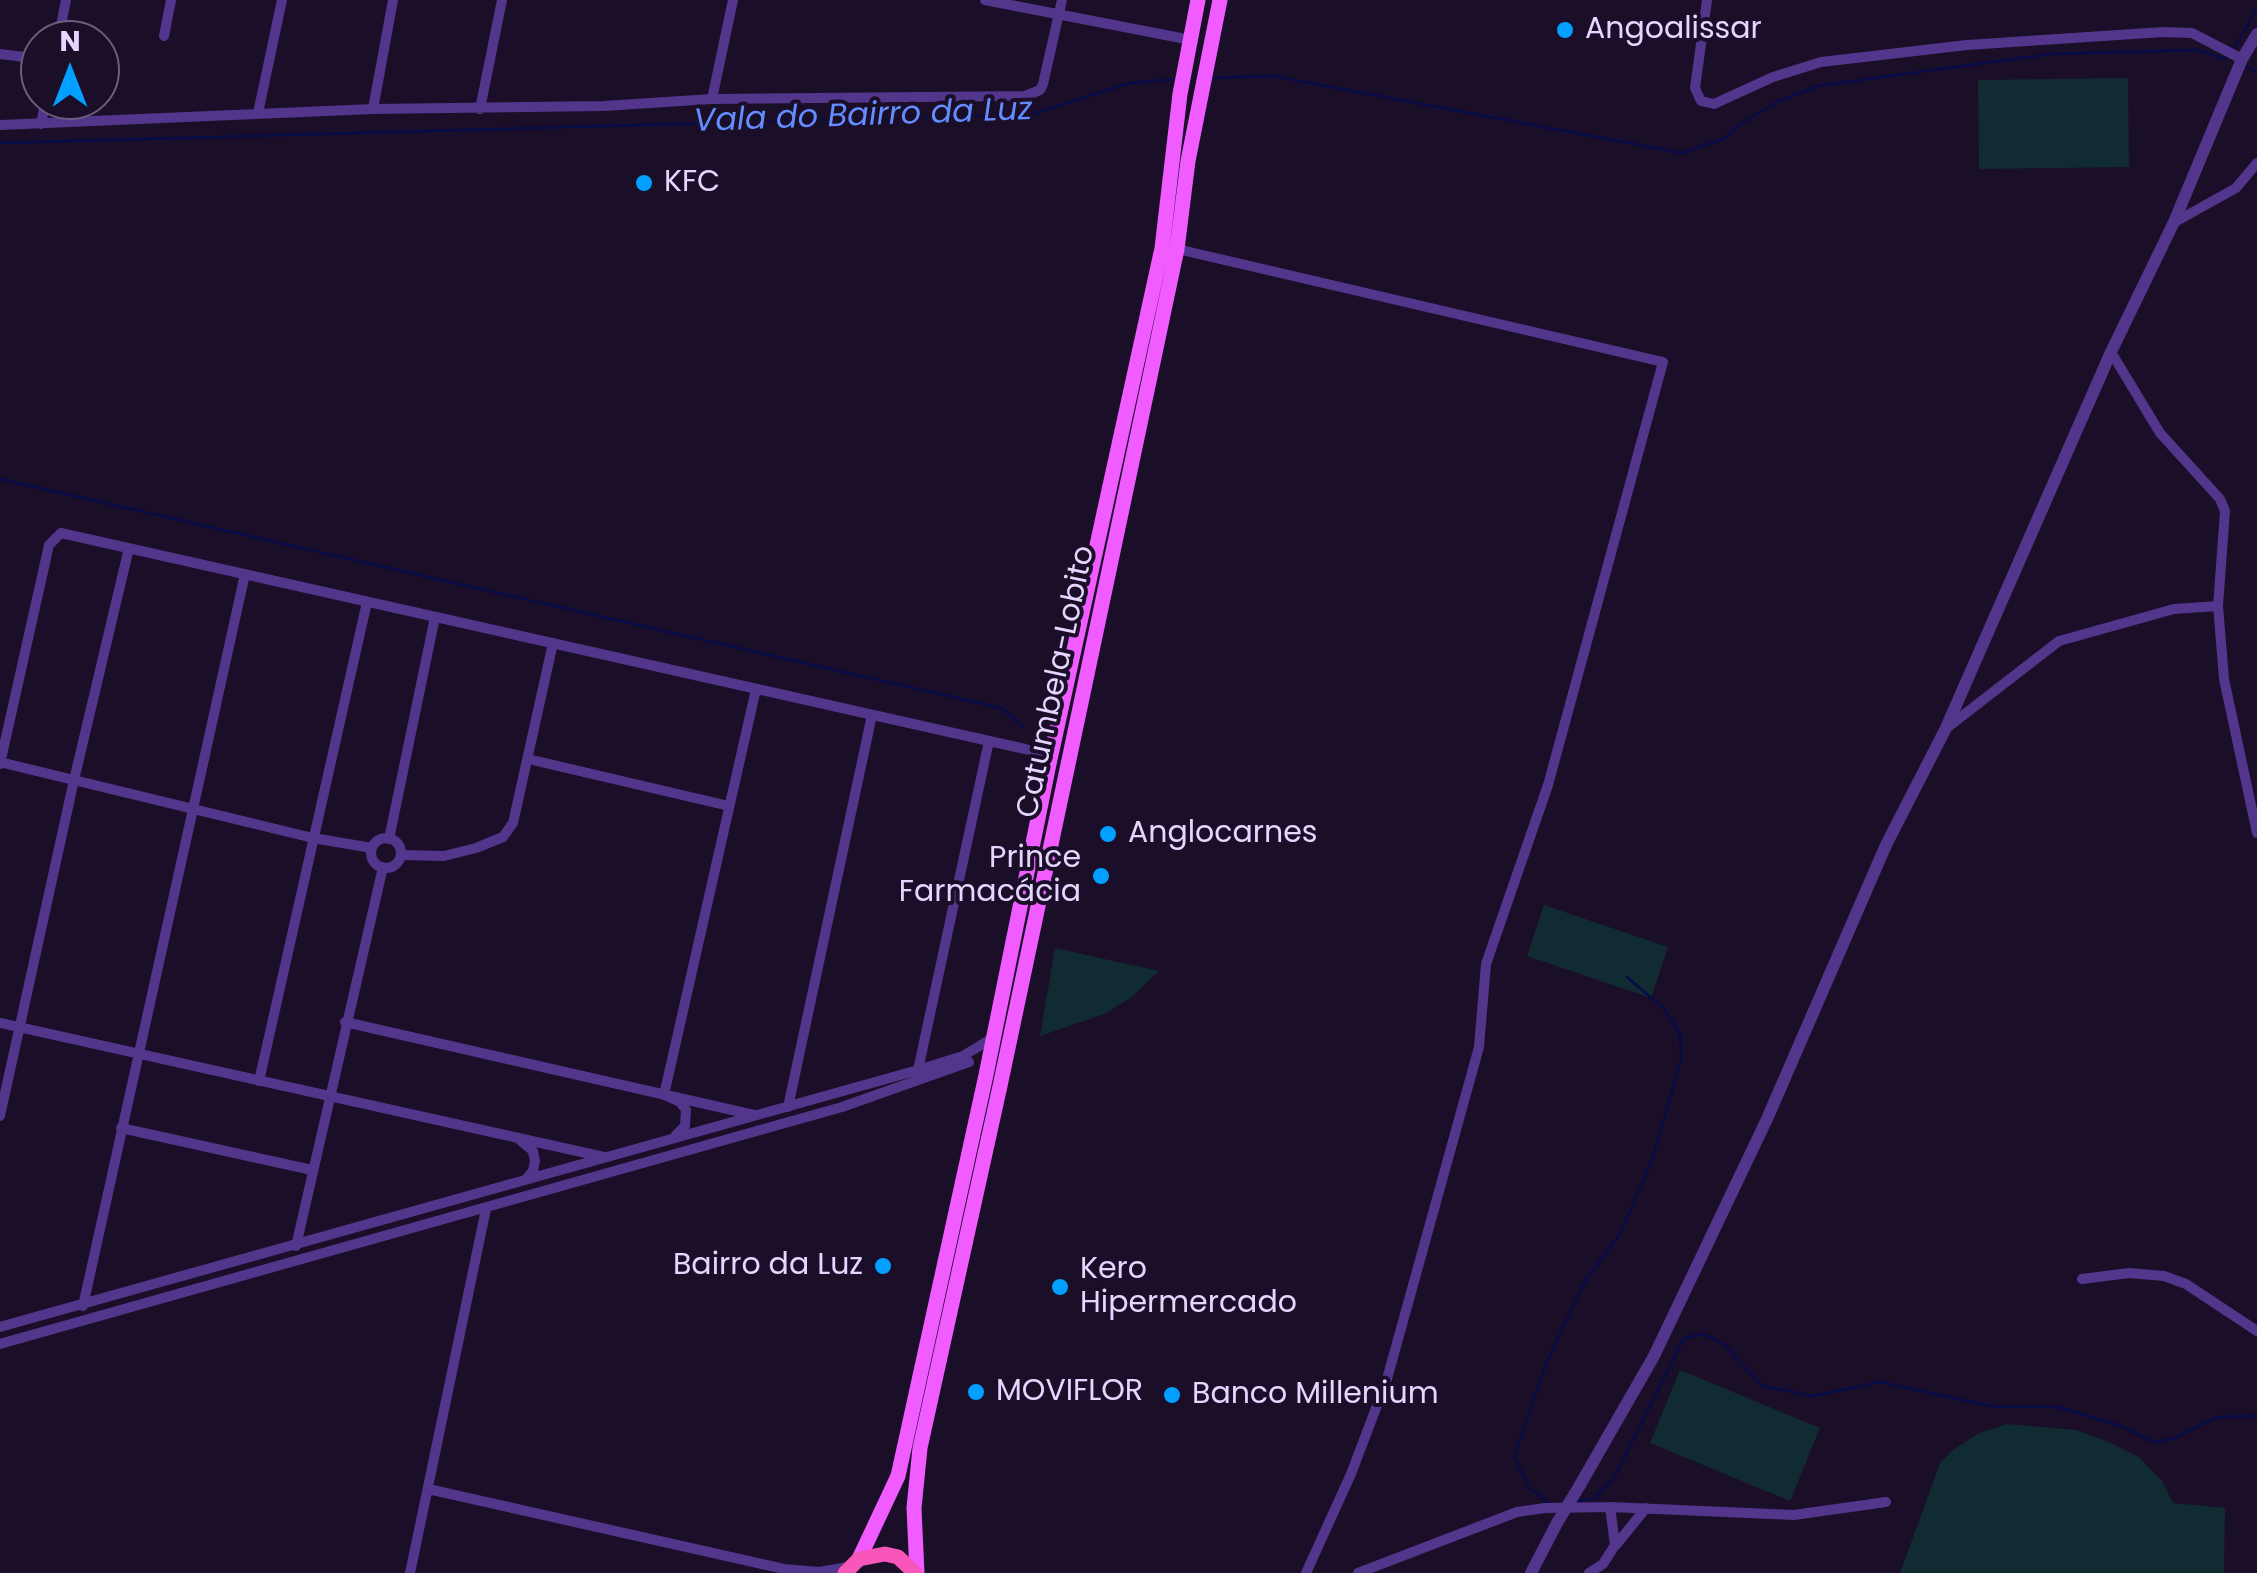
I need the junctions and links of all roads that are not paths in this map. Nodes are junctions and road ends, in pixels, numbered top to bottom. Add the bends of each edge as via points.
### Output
1 (171, 0) edge
2 (282, 0) edge
3 (393, 0) edge
4 (502, 0) edge
5 (733, 0) edge
6 (985, 0) edge
7 (1062, 0) edge
8 (1198, 0) edge
9 (1220, 0) edge
10 (1706, 0) edge
11 (1059, 16) junction
12 (2257, 34) edge
13 (164, 36) dead end
14 (1191, 40) junction
15 (2242, 59) junction
16 (712, 100) junction
17 (373, 108) junction
18 (480, 108) junction
19 (258, 113) junction
20 (43, 120) edge
21 (42, 124) junction
22 (0, 125) edge
23 (2257, 163) edge
24 (2174, 222) junction
25 (1176, 249) junction
26 (2111, 352) junction
27 (129, 548) junction
28 (245, 574) junction
29 (366, 602) junction
30 (2218, 606) junction
31 (436, 617) junction
32 (553, 643) junction
33 (756, 688) junction
34 (872, 715) junction
35 (1946, 728) junction
36 (989, 741) junction
37 (1053, 741) junction
38 (1025, 749) junction
39 (528, 759) junction
40 (0, 764) edge
41 (1048, 764) junction
42 (74, 780) junction
43 (729, 806) junction
44 (193, 808) junction
45 (2257, 833) edge
46 (314, 838) junction
47 (389, 839) junction
48 (372, 848) junction
49 (400, 855) junction
50 (383, 867) junction
51 (345, 1022) junction
52 (0, 1023) edge
53 (20, 1027) junction
54 (991, 1038) junction
55 (138, 1054) junction
56 (955, 1059) junction
57 (969, 1062) junction
58 (918, 1070) junction
59 (986, 1071) junction
60 (258, 1081) junction
61 (664, 1095) junction
62 (329, 1096) junction
63 (788, 1107) junction
64 (0, 1116) edge
65 (756, 1116) junction
66 (121, 1128) junction
67 (516, 1138) junction
68 (668, 1141) junction
69 (606, 1158) junction
70 (312, 1170) junction
71 (522, 1182) junction
72 (486, 1209) junction
73 (296, 1246) junction
74 (2082, 1279) dead end
75 (83, 1306) junction
76 (0, 1327) edge
77 (2257, 1331) edge
78 (0, 1344) edge
79 (428, 1489) junction
80 (1886, 1502) dead end
81 (1610, 1507) junction
82 (1646, 1508) junction
83 (1615, 1546) junction
84 (851, 1566) edge
85 (754, 1568) edge
86 (789, 1571) edge
87 (410, 1573) edge
88 (916, 1573) edge
89 (1306, 1573) edge
90 (1358, 1573) edge
91 (1532, 1573) edge
92 (1588, 1573) edge

1 - 13 street
2 - 19 street
3 - 17 street
4 - 18 street
5 - 16 street
6 - 11 street
7 - 11 street
8 - 14 main road, Catumbela-Lobito
9 - 25 main road, Catumbela-Lobito
10 - 15 street via 1696,88 1701,102 1714,104 1821,62 1967,44 2163,32 2192,34
11 - 14 street
11 - 16 street via 1040,90 1030,96
12 - 15 street
14 - 37 main road, Catumbela-Lobito via 1162,248
15 - 24 street
16 - 18 street
17 - 18 street
17 - 19 street
19 - 21 street
20 - 21 street
21 - 22 street
23 - 24 street via 2236,188
24 - 26 street
25 - 88 main road, Catumbela-Lobito via 920,1448
25 - 89 street via 1663,362 1548,784 1486,964 1478,1047 1391,1364
26 - 30 street via 2160,433 2220,499
26 - 35 street
27 - 28 street
27 - 40 street via 61,533 49,545
27 - 42 street
28 - 29 street
28 - 44 street
29 - 31 street
29 - 46 street
30 - 35 street via 2174,609 2059,640
30 - 45 street via 2224,679
31 - 32 street
31 - 47 street
32 - 33 street
32 - 39 street
33 - 34 street
33 - 43 street
34 - 36 street
34 - 63 street
35 - 91 street, bridge via 1886,845 1662,1339
36 - 38 street
36 - 58 street
37 - 38 street
37 - 41 main road, Catumbela-Lobito
38 - 41 street
39 - 43 street
39 - 49 street via 513,823 503,837 444,856
40 - 42 street
41 - 54 main road, Catumbela-Lobito
42 - 44 street
42 - 53 street
43 - 61 street
44 - 46 street
44 - 55 street
46 - 48 street
46 - 60 street
47 - 48 street
47 - 49 street
48 - 50 street via 374,862
49 - 50 street
50 - 51 street
51 - 61 street
51 - 62 street
52 - 53 street
53 - 55 street
53 - 64 street
54 - 56 street
54 - 59 main road, Catumbela-Lobito
55 - 60 street
55 - 66 street
56 - 57 street
56 - 58 street
57 - 59 street
57 - 72 street via 842,1107
58 - 63 street
59 - 84 main road, Catumbela-Lobito via 898,1476
60 - 62 street
61 - 65 street
61 - 68 street via 680,1102 687,1119
62 - 67 street
62 - 70 street
63 - 65 street
65 - 68 street
66 - 70 street
66 - 75 street
67 - 69 street
67 - 71 street via 535,1161
68 - 69 street
69 - 71 street
70 - 73 street
71 - 73 street
72 - 78 street
72 - 79 street
73 - 75 street
74 - 77 street via 2164,1276
75 - 76 street
79 - 85 street
79 - 87 street
80 - 82 street via 1794,1516
81 - 82 street
81 - 83 street
81 - 90 street via 1517,1512
82 - 83 street
83 - 92 street
84 - 86 street
84 - 88 highway via 885,1554
85 - 86 street

